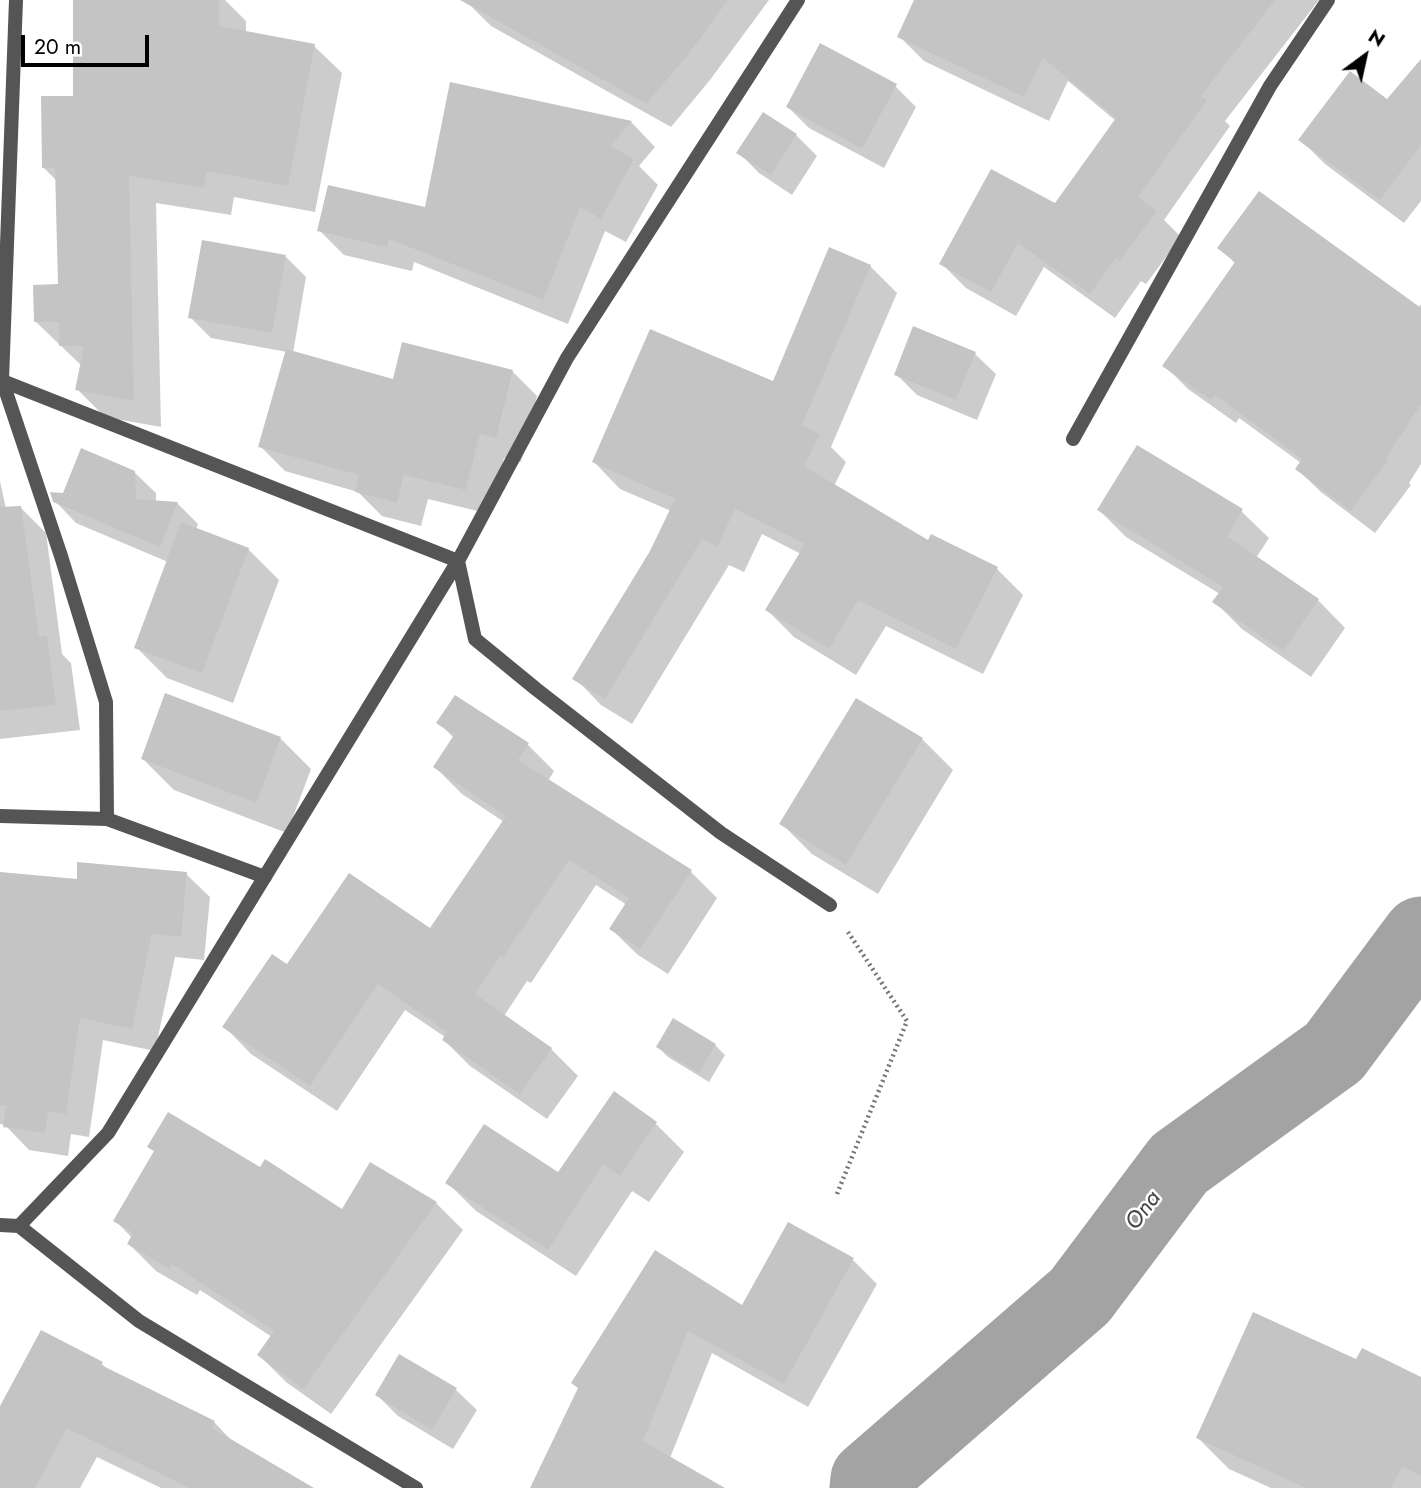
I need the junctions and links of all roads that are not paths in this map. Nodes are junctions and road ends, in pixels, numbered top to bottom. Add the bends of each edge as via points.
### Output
1 (16, 0) edge
2 (799, 0) edge
3 (1328, 0) edge
4 (1, 380) edge
5 (1073, 439) dead end
6 (458, 561) junction
7 (0, 816) edge
8 (107, 819) junction
9 (265, 877) junction
10 (830, 905) road end
11 (0, 1225) edge
12 (19, 1226) junction
13 (416, 1488) edge

1 - 4 street
2 - 6 street via 567,358
3 - 5 street via 1270,86
4 - 6 street
4 - 8 street via 106,702
6 - 9 street
6 - 10 street via 475,639 721,833
7 - 8 street
8 - 9 street
9 - 12 street via 108,1133
11 - 12 street
12 - 13 street via 139,1321

